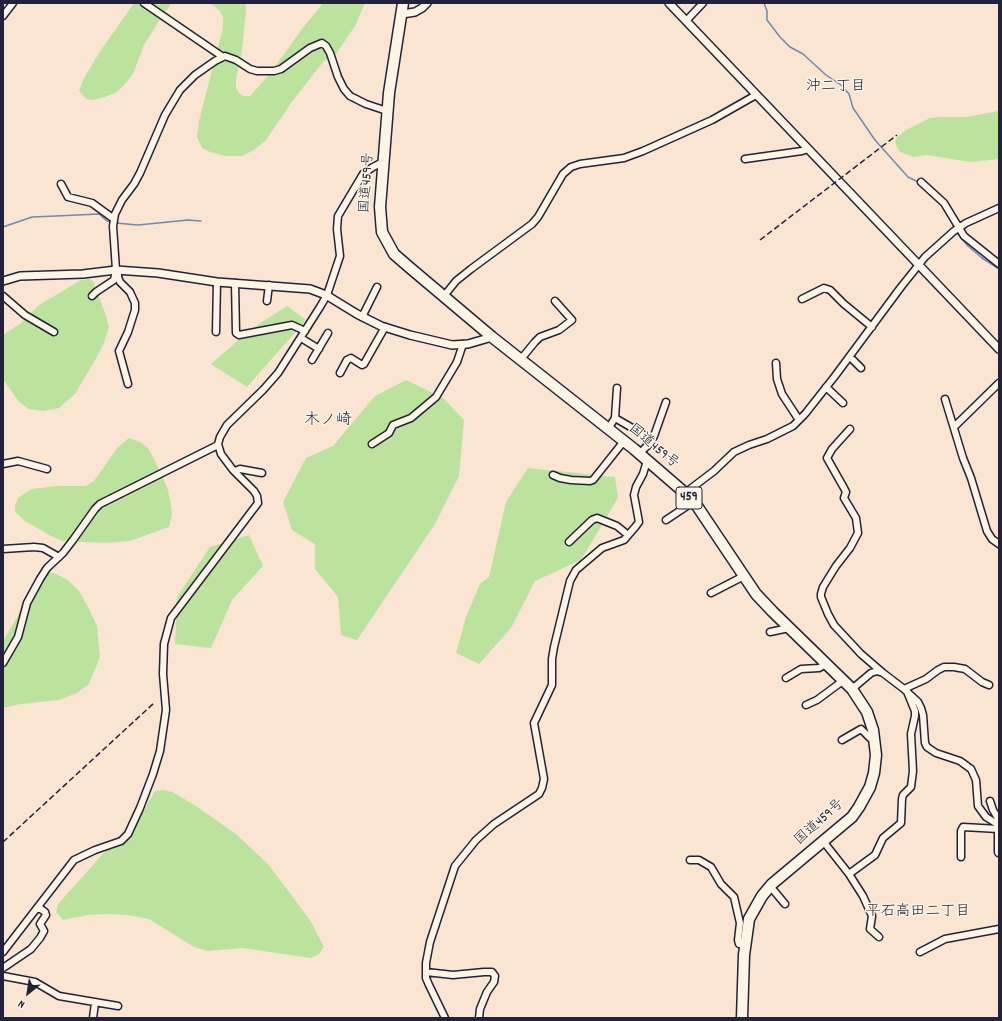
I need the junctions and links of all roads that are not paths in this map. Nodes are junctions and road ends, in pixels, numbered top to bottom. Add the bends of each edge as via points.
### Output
1 (13, 3) edge
2 (144, 3) edge
3 (403, 3) edge
4 (427, 3) edge
5 (669, 3) edge
6 (703, 3) edge
7 (402, 14) junction
8 (3, 16) edge
9 (686, 21) junction
10 (223, 57) junction
11 (756, 95) junction
12 (387, 111) junction
13 (808, 149) junction
14 (745, 159) dead end
15 (384, 162) junction
16 (922, 182) dead end
17 (61, 184) dead end
18 (999, 208) edge
19 (114, 219) junction
20 (960, 228) junction
21 (919, 264) junction
22 (999, 264) edge
23 (117, 270) junction
24 (3, 281) edge
25 (217, 282) junction
26 (235, 283) junction
27 (269, 285) junction
28 (377, 287) dead end
29 (3, 296) edge
30 (92, 296) dead end
31 (327, 296) junction
32 (444, 296) junction
33 (802, 299) dead end
34 (267, 301) dead end
35 (555, 301) dead end
36 (362, 317) junction
37 (872, 327) junction
38 (385, 328) junction
39 (305, 331) junction
40 (54, 332) dead end
41 (216, 332) dead end
42 (328, 333) dead end
43 (492, 337) junction
44 (301, 338) junction
45 (463, 344) junction
46 (319, 349) junction
47 (999, 349) edge
48 (850, 357) junction
49 (521, 359) junction
50 (312, 360) dead end
51 (776, 364) dead end
52 (861, 368) dead end
53 (340, 374) dead end
54 (999, 383) edge
55 (128, 384) dead end
56 (826, 387) junction
57 (617, 388) dead end
58 (945, 399) dead end
59 (666, 402) dead end
60 (843, 403) dead end
61 (615, 418) junction
62 (799, 420) junction
63 (954, 427) junction
64 (608, 429) junction
65 (850, 429) dead end
66 (651, 440) junction
67 (624, 441) junction
68 (372, 444) dead end
69 (218, 445) junction
70 (644, 457) junction
71 (3, 464) edge
72 (47, 469) dead end
73 (235, 471) junction
74 (262, 473) dead end
75 (553, 475) dead end
76 (685, 493) junction
77 (693, 502) junction
78 (666, 520) dead end
79 (628, 535) junction
80 (569, 542) dead end
81 (999, 544) edge
82 (3, 550) edge
83 (59, 557) junction
84 (744, 576) junction
85 (711, 593) dead end
86 (789, 628) junction
87 (770, 632) dead end
88 (3, 663) edge
89 (826, 664) junction
90 (884, 673) junction
91 (786, 678) dead end
92 (844, 680) junction
93 (989, 685) dead end
94 (852, 688) junction
95 (906, 691) junction
96 (806, 705) dead end
97 (875, 739) junction
98 (842, 740) dead end
99 (990, 801) dead end
100 (999, 820) edge
101 (999, 825) edge
102 (999, 830) edge
103 (823, 841) junction
104 (999, 852) edge
105 (961, 857) dead end
106 (690, 860) dead end
107 (849, 874) junction
108 (770, 886) junction
109 (784, 904) dead end
110 (38, 907) junction
111 (999, 929) edge
112 (879, 937) dead end
113 (745, 945) junction
114 (3, 952) edge
115 (920, 952) dead end
116 (3, 968) edge
117 (426, 972) junction
118 (3, 976) edge
119 (95, 1003) junction
120 (118, 1006) dead end
121 (93, 1018) edge
122 (445, 1018) edge
123 (479, 1018) edge
124 (742, 1018) edge

1 - 8 street
2 - 10 street
3 - 7 highway, 国道459号 / 459
4 - 7 street via 414,12
5 - 9 street
6 - 9 street
7 - 12 highway, 国道459号 / 459
9 - 11 street
10 - 12 street via 236,60 257,71 274,71 322,43 330,53 338,77 350,96
10 - 19 street via 195,75 175,98 140,173 122,200
11 - 13 street
11 - 32 street via 712,120 624,158 571,167 563,174 532,224 456,281
12 - 15 highway, 国道459号 / 459
13 - 14 street
13 - 21 street
15 - 31 street via 363,174 338,216 340,256
15 - 32 highway, 国道459号 / 459 via 380,207 382,232 394,254
16 - 20 street via 944,203
17 - 19 street via 68,197 92,203
18 - 20 street
19 - 23 street
20 - 21 street
20 - 22 street via 964,236
21 - 37 street
21 - 47 street
23 - 24 street via 20,276
23 - 25 street
23 - 30 street via 112,283
23 - 55 street via 120,282 130,292 135,304 128,332 119,351
25 - 26 street
25 - 41 street
26 - 27 street
26 - 39 street via 236,333 239,335 292,325
27 - 31 street via 310,289
27 - 34 street
28 - 36 street
29 - 40 street via 29,317
31 - 36 street
31 - 39 street
32 - 43 highway, 国道459号 / 459
33 - 37 street via 824,288 830,290
35 - 49 street via 572,320 559,330 540,337
36 - 38 street
37 - 48 street
38 - 45 street via 452,345
38 - 53 street via 364,364 351,358 347,360
39 - 44 street
42 - 46 street
43 - 45 street
43 - 49 highway, 国道459号 / 459
44 - 46 street
44 - 69 street via 278,373 223,431
45 - 68 street via 457,362 436,397 410,418 393,425 389,433
46 - 50 street
48 - 52 street
48 - 56 street
49 - 64 highway, 国道459号 / 459
51 - 62 street via 782,394
54 - 63 street
56 - 60 street
56 - 62 street
57 - 61 street
58 - 63 street
59 - 66 street
61 - 64 street
61 - 66 street
62 - 76 street via 793,426 767,439 734,452
63 - 81 street via 987,531
64 - 67 highway, 国道459号 / 459
65 - 90 street via 827,458 846,492 844,498 856,518 858,534 820,594 834,625 861,654
66 - 70 street
67 - 70 highway, 国道459号 / 459
67 - 75 street via 593,480 571,480
69 - 73 street
69 - 83 street via 100,504
70 - 76 highway, 国道459号 / 459
70 - 79 street via 643,474 634,496 639,522
71 - 72 street via 18,461
73 - 74 street via 240,469
73 - 110 street via 254,491 258,503 171,618 163,656 166,710 160,751 140,808 128,834 121,841 74,860
76 - 77 highway, 国道459号 / 459
77 - 78 street
77 - 84 highway, 国道459号 / 459
79 - 80 street via 617,526 597,518
79 - 117 street via 624,540 602,548 572,576 554,647 552,685 534,723 544,779 542,788 539,794 494,824 476,840 455,866 430,942
82 - 83 street via 43,548
83 - 88 street via 47,568 32,592 18,637
84 - 85 street
84 - 86 highway, 国道459号 / 459 via 756,594
86 - 87 street
86 - 89 highway, 国道459号 / 459
89 - 91 street via 819,668 801,669
89 - 92 highway, 国道459号 / 459
90 - 94 street via 871,673
90 - 95 street
92 - 94 highway, 国道459号 / 459
92 - 96 street
93 - 95 street via 965,669 944,667
94 - 97 highway, 国道459号 / 459 via 867,712
95 - 101 street via 921,708 928,747 936,753 960,761 971,769 976,780 978,806 986,816
95 - 107 street via 916,716 911,734 911,786 903,795 901,823 883,838 875,855
97 - 98 street via 870,738 861,729
97 - 103 highway, 国道459号 / 459 via 874,773 865,797 852,817
99 - 100 street
102 - 104 main road
102 - 105 street via 963,828
103 - 107 street
103 - 108 highway, 国道459号 / 459
106 - 113 street via 699,860 711,867 721,884 734,897 740,923 738,940 739,944
107 - 112 street via 872,916 870,929
108 - 109 street
108 - 113 highway, 国道459号 / 459 via 749,919
110 - 114 street
110 - 116 street via 46,915 40,924 44,931 40,938 31,949
111 - 115 street via 945,939
113 - 124 highway, 国道459号 / 459
117 - 122 street via 429,985
117 - 123 street via 453,975 492,972 495,976 494,982 487,992
118 - 119 street via 35,982 59,996
119 - 120 street
119 - 121 street

